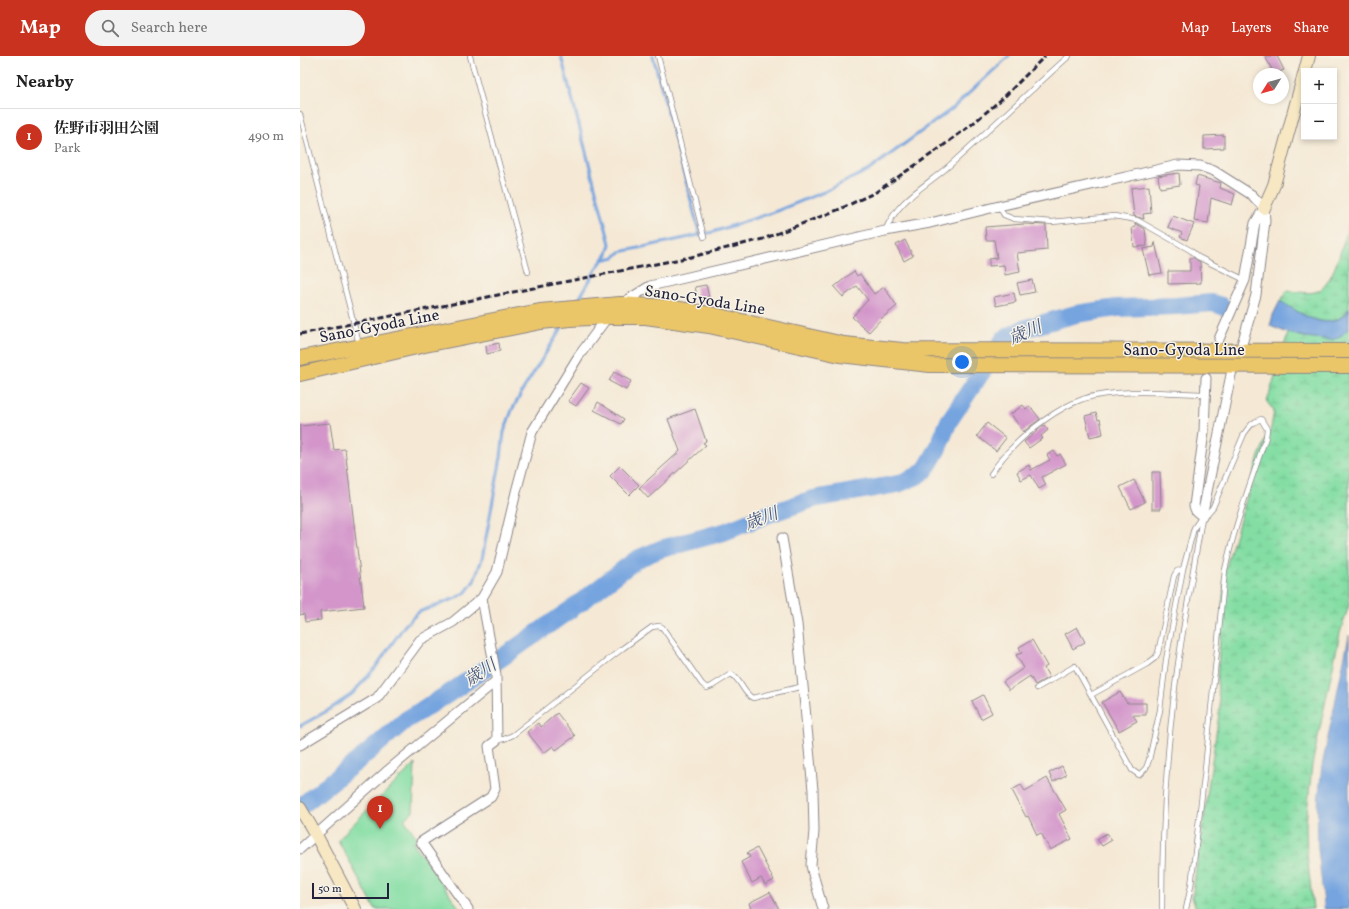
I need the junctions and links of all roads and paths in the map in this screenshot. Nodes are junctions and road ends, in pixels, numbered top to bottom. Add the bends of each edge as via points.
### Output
1 (470, 56) edge
2 (658, 56) edge
3 (1069, 56) edge
4 (1309, 56) edge
5 (1305, 68) edge
6 (1301, 83) edge
7 (300, 114) edge
8 (999, 206) junction
9 (1264, 208) junction
10 (885, 231) junction
11 (704, 237) dead end
12 (528, 272) dead end
13 (1245, 280) junction
14 (620, 304) junction
15 (608, 317) junction
16 (1218, 338) dead end
17 (360, 346) junction
18 (1240, 351) junction
19 (1349, 351) edge
20 (300, 358) edge
21 (1233, 365) junction
22 (1349, 366) edge
23 (300, 374) edge
24 (1206, 378) dead end
25 (1205, 394) junction
26 (990, 474) dead end
27 (1202, 516) junction
28 (782, 538) dead end
29 (1183, 569) junction
30 (482, 598) junction
31 (496, 678) junction
32 (804, 686) junction
33 (1038, 688) dead end
34 (1091, 695) junction
35 (497, 740) junction
36 (300, 745) edge
37 (300, 808) edge
38 (315, 833) junction
39 (300, 849) edge
40 (355, 909) edge
41 (468, 909) edge
42 (823, 909) edge
43 (1162, 909) edge
44 (1186, 909) edge

1 - 12 lane
2 - 11 lane
3 - 10 lane via 948,167 900,206 890,218
4 - 5 street
6 - 9 street via 1274,185
7 - 17 lane
8 - 9 street via 1178,165 1200,166 1214,170 1252,195
8 - 10 street
8 - 13 lane via 1004,215 1014,219 1052,222 1114,216 1137,220 1198,257
9 - 13 street via 1255,223
9 - 18 street via 1265,221 1256,295
10 - 14 street via 650,286
13 - 16 street
14 - 15 street
14 - 17 main road, Sano-Gyoda Line via 540,311
14 - 18 main road, Sano-Gyoda Line via 668,307 844,344 902,350
15 - 21 main road, Sano-Gyoda Line via 646,317 709,326 852,357 930,365
15 - 23 main road, Sano-Gyoda Line via 541,322
15 - 30 street via 578,357 532,432 497,572
17 - 20 main road, Sano-Gyoda Line
18 - 19 main road, Sano-Gyoda Line
21 - 22 main road, Sano-Gyoda Line
21 - 27 street
24 - 25 street
25 - 26 lane via 1128,393 1083,399 1045,420 1027,434
25 - 27 street via 1204,432 1194,506
27 - 29 lane via 1194,528
27 - 43 lane via 1178,665 1172,721 1162,851
27 - 44 lane via 1213,507 1244,434 1254,421 1261,419 1267,429 1266,438 1232,540 1225,570 1205,769
28 - 32 street via 797,624
29 - 34 lane via 1177,571 1174,576 1155,658
29 - 34 lane via 1166,660 1160,710 1149,760 1139,775 1132,770
30 - 31 street
30 - 36 street via 453,622 420,640 377,698
31 - 35 street
31 - 38 street
32 - 35 lane via 753,698 731,674 707,688 662,627 656,626 623,648 513,735
32 - 42 street via 813,790 814,831 811,865
33 - 34 lane via 1076,666
35 - 41 street via 489,746 495,789 491,797 421,842
37 - 38 street
38 - 39 street
38 - 40 street

